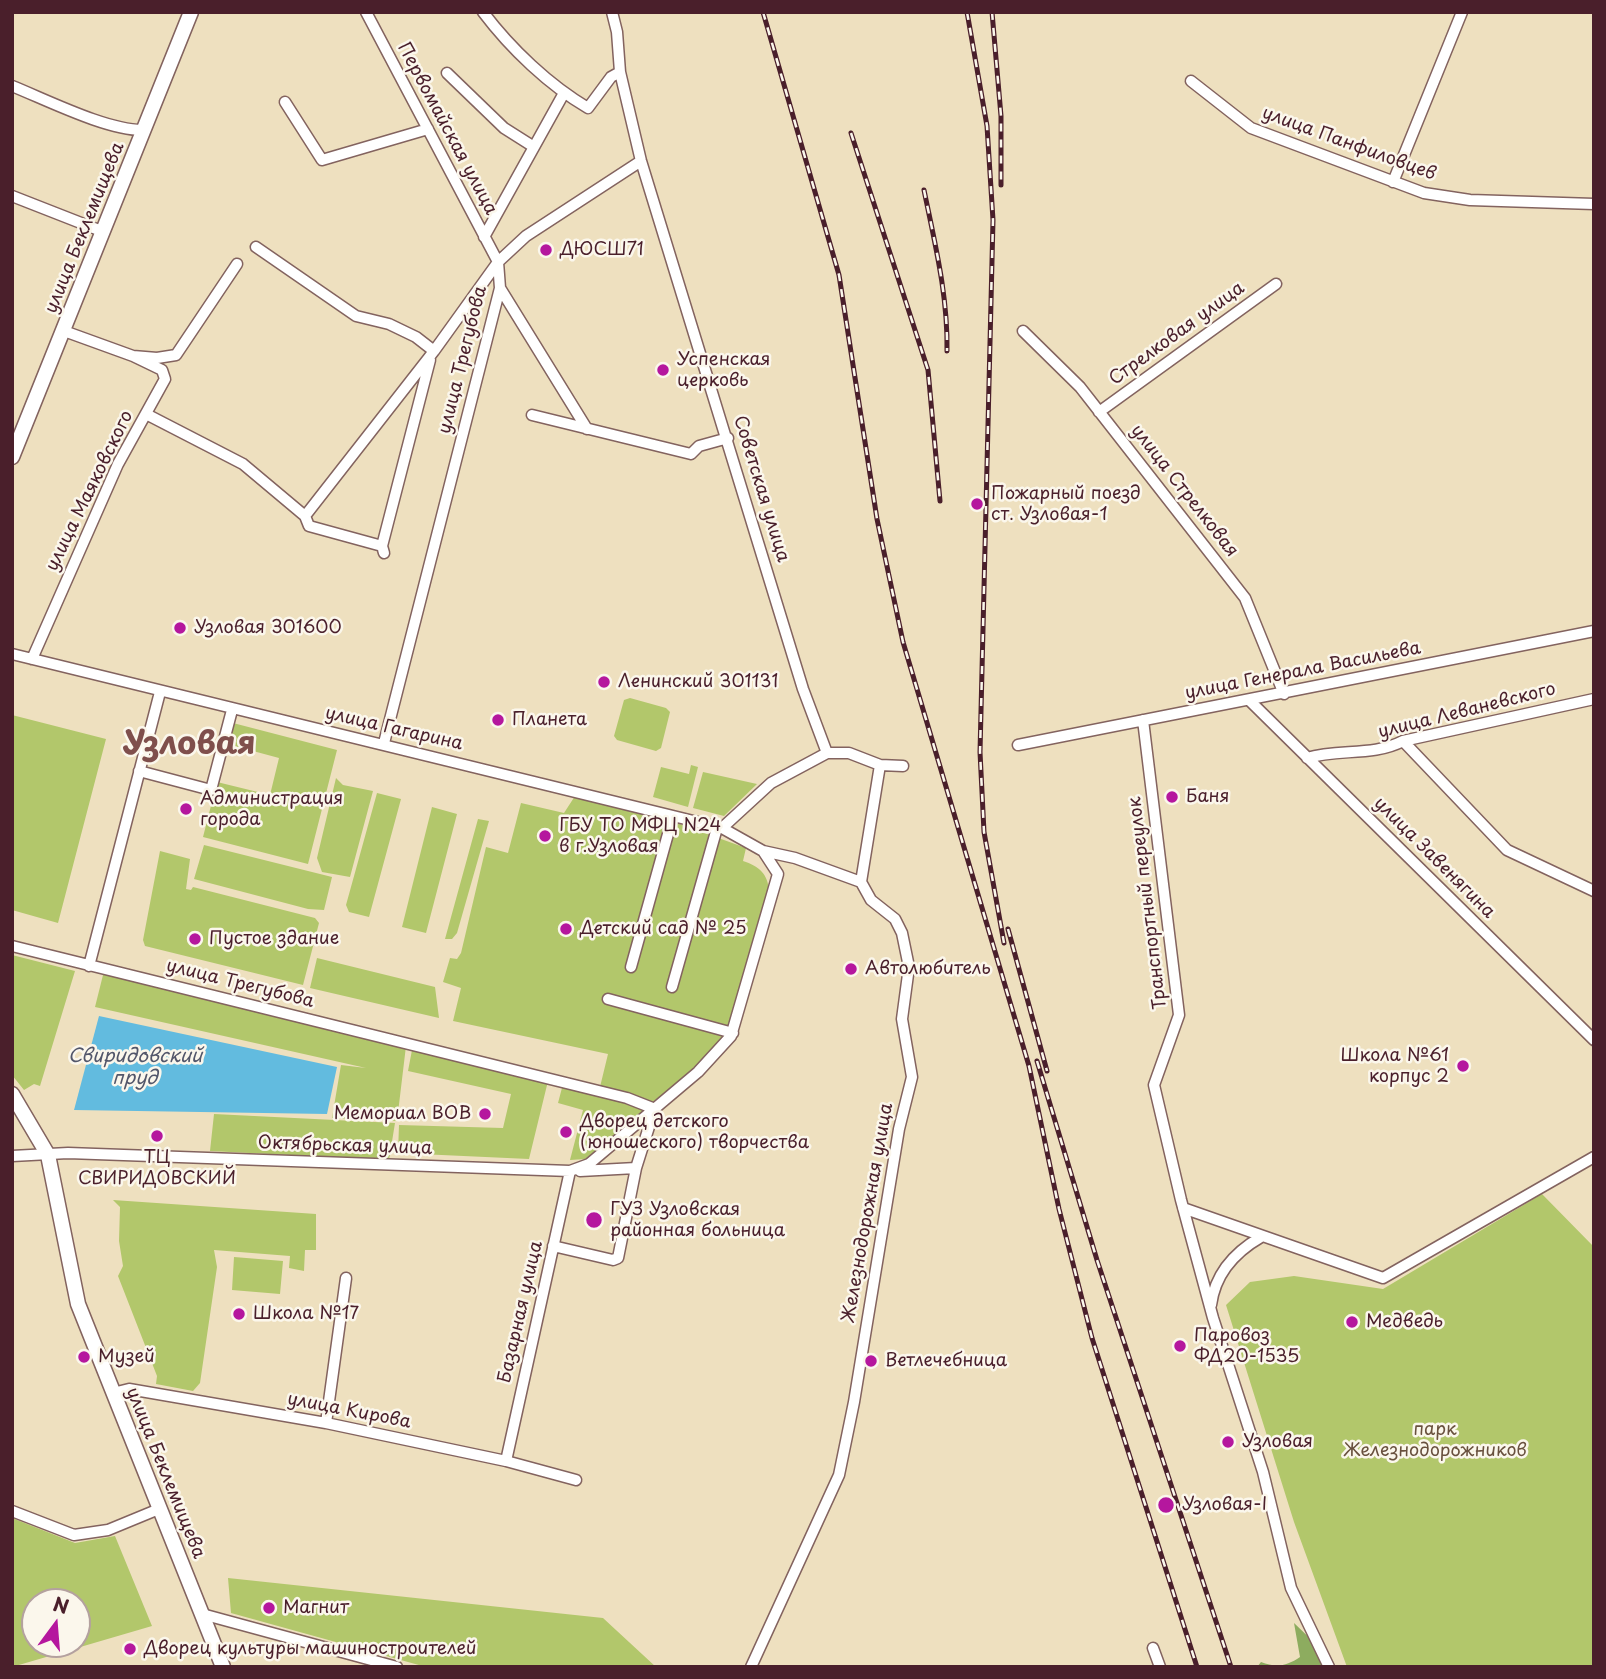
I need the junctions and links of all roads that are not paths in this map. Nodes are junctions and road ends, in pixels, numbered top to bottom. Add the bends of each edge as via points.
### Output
1 (191, 12) edge
2 (366, 12) edge
3 (483, 12) edge
4 (611, 12) edge
5 (1462, 12) edge
6 (447, 72) dead end
7 (620, 72) junction
8 (1191, 81) dead end
9 (12, 86) edge
10 (564, 93) junction
11 (285, 102) dead end
12 (428, 129) junction
13 (144, 130) junction
14 (534, 147) junction
15 (641, 161) junction
16 (1393, 182) junction
17 (12, 196) edge
18 (1594, 205) edge
19 (104, 232) junction
20 (485, 237) junction
21 (256, 247) dead end
22 (498, 262) junction
23 (237, 264) dead end
24 (1276, 284) dead end
25 (500, 288) junction
26 (64, 331) junction
27 (1023, 331) dead end
28 (433, 353) junction
29 (133, 356) junction
30 (1099, 412) junction
31 (146, 414) junction
32 (532, 415) dead end
33 (587, 429) junction
34 (728, 438) junction
35 (12, 457) edge
36 (305, 516) junction
37 (1594, 631) edge
38 (12, 654) edge
39 (32, 659) junction
40 (160, 692) junction
41 (1284, 694) junction
42 (1594, 699) edge
43 (1250, 701) junction
44 (232, 710) junction
45 (1143, 720) junction
46 (1403, 741) junction
47 (384, 743) junction
48 (1018, 745) dead end
49 (827, 753) junction
50 (1307, 758) junction
51 (880, 765) junction
52 (903, 766) dead end
53 (139, 771) junction
54 (673, 816) junction
55 (720, 828) junction
56 (763, 851) junction
57 (861, 882) junction
58 (1594, 891) edge
59 (12, 946) edge
60 (89, 966) junction
61 (631, 968) dead end
62 (672, 987) dead end
63 (608, 999) dead end
64 (733, 1033) junction
65 (1594, 1040) edge
66 (12, 1094) edge
67 (655, 1109) junction
68 (48, 1155) junction
69 (12, 1156) edge
70 (1594, 1157) edge
71 (636, 1168) junction
72 (570, 1171) junction
73 (1183, 1208) junction
74 (1261, 1237) junction
75 (554, 1246) junction
76 (346, 1278) dead end
77 (1211, 1309) junction
78 (113, 1393) junction
79 (326, 1423) junction
80 (506, 1461) junction
81 (576, 1480) dead end
82 (159, 1509) junction
83 (12, 1511) edge
84 (202, 1614) junction
85 (1153, 1648) dead end
86 (223, 1667) edge
87 (397, 1667) edge
88 (751, 1667) edge
89 (1160, 1667) edge
90 (1329, 1667) edge

1 - 13 main road, улица Беклемищева
2 - 12 street, Первомайская улица
3 - 10 street
4 - 7 street, Советская улица
5 - 16 street
6 - 14 street via 505,128
7 - 10 street via 588,108
7 - 15 street, Советская улица
8 - 16 street, улица Панфиловцев via 1251,128
9 - 13 street via 69,110
10 - 14 street
11 - 12 street via 322,160
12 - 20 street, Первомайская улица
13 - 19 main road, улица Беклемищева
14 - 20 street
15 - 22 street via 526,236
15 - 34 street, Советская улица
16 - 18 street, улица Панфиловцев via 1424,194 1470,200
17 - 19 street
19 - 26 main road, улица Беклемищева
20 - 22 street, Первомайская улица
21 - 28 street via 356,316 389,324 416,337
22 - 25 street, улица Трегубова
22 - 28 street, улица Трегубова
23 - 29 street, улица Маяковского via 176,355
24 - 30 street, Стрелковая улица
25 - 33 street
25 - 47 street, улица Трегубова
26 - 29 street, улица Маяковского
26 - 35 main road, улица Беклемищева
27 - 30 street, улица Стрелковая
28 - 36 street, улица Трегубова
28 - 36 street via 383,550 309,526
29 - 31 street, улица Маяковского via 162,370 165,379
30 - 41 street, улица Стрелковая via 1245,598
31 - 36 street via 243,464
31 - 39 street, улица Маяковского via 118,464
32 - 33 street
33 - 34 street via 691,454 699,446
34 - 49 street, Советская улица via 803,690
37 - 41 street, улица Генерала Васильева
38 - 39 street, улица Гагарина
39 - 40 street, улица Гагарина
40 - 44 street, улица Гагарина
40 - 53 street
41 - 43 street, улица Генерала Васильева
42 - 46 street, улица Леваневского
43 - 45 street, улица Генерала Васильева
43 - 50 street, улица Завенягина
44 - 47 street, улица Гагарина
44 - 53 street via 211,790
45 - 48 street, улица Генерала Васильева
45 - 73 street, Транспортный переулок via 1179,1015 1154,1085
46 - 50 street, улица Леваневского via 1381,751 1333,751
46 - 58 street via 1507,850
47 - 54 street, улица Гагарина
49 - 51 street via 849,753
49 - 55 street via 771,783
50 - 65 street, улица Завенягина
51 - 52 street
51 - 57 street
53 - 60 street
54 - 55 street, улица Гагарина
54 - 61 street
55 - 56 street, улица Гагарина
55 - 62 street
56 - 57 street, улица Гагарина
56 - 64 street via 778,874
57 - 88 street, Железнодорожная улица via 902,933 909,967 902,1020 912,1077 839,1475
59 - 60 street
60 - 67 street, улица Трегубова via 627,1098
63 - 64 street
64 - 67 street via 698,1072
66 - 68 main road, улица Беклемищева
67 - 71 street
67 - 72 street via 589,1164
68 - 69 street, Октябрьская улица
68 - 72 street, Октябрьская улица
68 - 78 main road, улица Беклемищева via 78,1304
70 - 74 street via 1382,1278
71 - 72 street, Октябрьская улица
71 - 75 street via 616,1261
72 - 75 street, Базарная улица
73 - 74 street
73 - 77 street
74 - 77 street via 1240,1249 1218,1279
75 - 80 street, Базарная улица
76 - 79 street
77 - 90 street via 1263,1472 1291,1588
78 - 79 street, улица Кирова via 129,1389
78 - 82 main road, улица Беклемищева
79 - 80 street, улица Кирова
80 - 81 street, улица Кирова
82 - 83 street via 108,1530 74,1535
82 - 84 main road, улица Беклемищева
84 - 86 main road, улица Беклемищева
84 - 87 street
85 - 89 street

